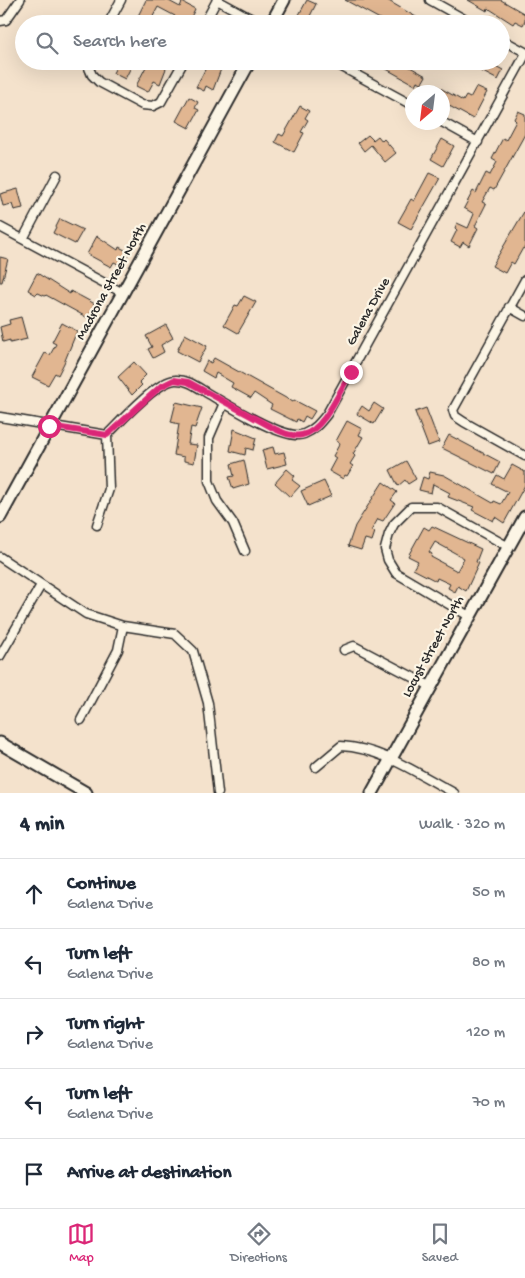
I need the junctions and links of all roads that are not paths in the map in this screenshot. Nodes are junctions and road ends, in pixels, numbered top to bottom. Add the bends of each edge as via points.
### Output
1 (20, 0) edge
2 (121, 0) edge
3 (217, 0) edge
4 (284, 0) edge
5 (430, 0) edge
6 (113, 15) edge
7 (209, 15) edge
8 (245, 15) edge
9 (276, 15) edge
10 (457, 15) edge
11 (1, 21) edge
12 (510, 44) edge
13 (525, 53) edge
14 (90, 70) edge
15 (179, 70) edge
16 (245, 70) edge
17 (348, 70) edge
18 (405, 101) edge
19 (450, 126) edge
20 (478, 142) junction
21 (57, 175) dead end
22 (0, 227) edge
23 (23, 239) junction
24 (525, 280) edge
25 (123, 293) junction
26 (509, 307) junction
27 (525, 316) edge
28 (224, 403) junction
29 (0, 417) edge
30 (49, 426) junction
31 (107, 435) junction
32 (525, 456) edge
33 (0, 517) edge
34 (525, 517) edge
35 (97, 525) dead end
36 (507, 546) junction
37 (245, 551) dead end
38 (0, 557) edge
39 (41, 585) junction
40 (469, 616) junction
41 (123, 626) junction
42 (344, 650) dead end
43 (0, 656) edge
44 (430, 686) junction
45 (81, 720) dead end
46 (0, 743) edge
47 (390, 759) junction
48 (316, 767) dead end
49 (86, 793) edge
50 (218, 793) edge
51 (372, 793) edge
52 (454, 793) edge

1 - 11 street via 15,10
2 - 6 street
3 - 7 street
3 - 8 street
4 - 9 street
5 - 10 street
12 - 13 street
13 - 20 street, Galena Drive
14 - 15 street via 99,82 142,105 152,106 162,102
16 - 25 street, Madrona Street North
17 - 18 street
19 - 20 street
20 - 28 street, Galena Drive via 327,414 317,426 303,435 289,435
21 - 23 street
22 - 23 street
23 - 25 street
24 - 26 street
25 - 30 street, Madrona Street North
26 - 27 street
26 - 32 street via 452,410 464,422
28 - 31 street, Galena Drive via 188,382 174,380 160,387
28 - 37 street via 209,438 209,481
29 - 30 street
30 - 31 street
30 - 33 street, Madrona Street North
31 - 35 street via 109,489
34 - 36 street, Locust Street North
36 - 40 street, Locust Street North
36 - 40 street via 436,506 411,507 394,524 385,549 396,573
38 - 39 street
39 - 41 street via 86,614
39 - 43 street
40 - 44 street, Locust Street North
41 - 45 street via 118,650
41 - 50 street via 175,634 193,650 208,703
42 - 44 street via 354,646
44 - 47 street, Locust Street North
46 - 49 street
47 - 48 street via 361,747 341,746
47 - 51 street, Locust Street North
47 - 52 street

